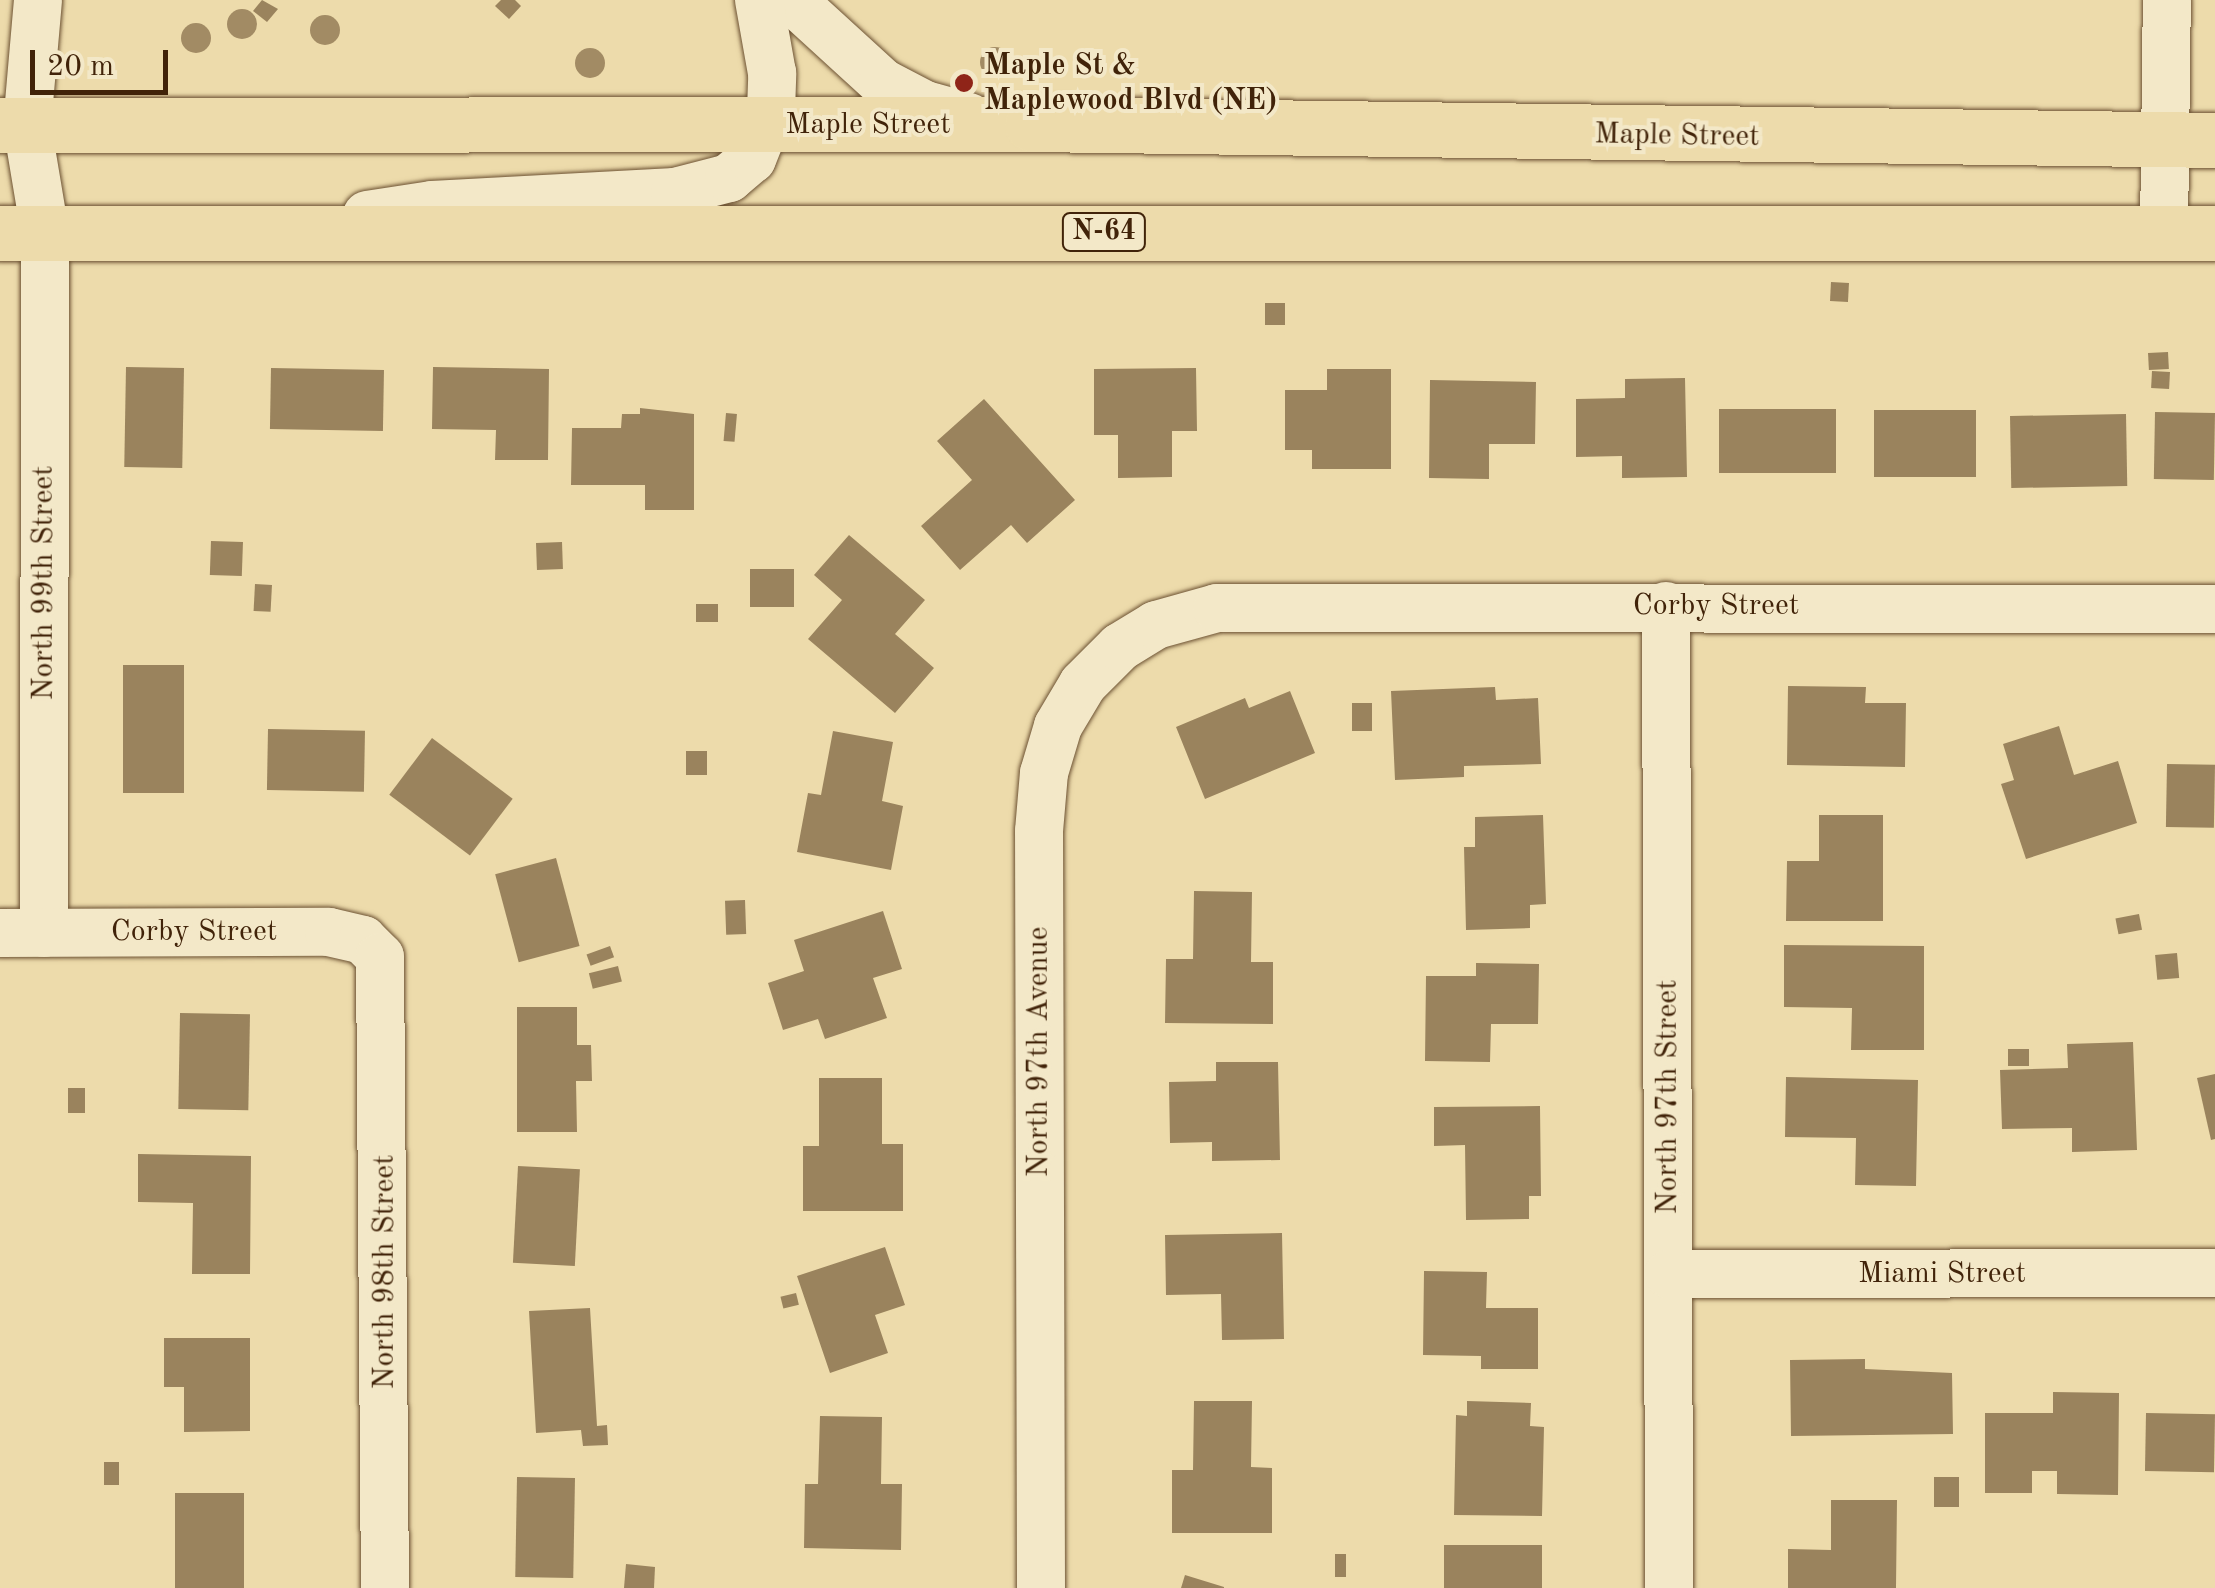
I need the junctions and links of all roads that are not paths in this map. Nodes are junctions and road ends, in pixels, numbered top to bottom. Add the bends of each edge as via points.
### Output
1 (14, 0) edge
2 (38, 0) edge
3 (759, 0) edge
4 (792, 0) edge
5 (2167, 0) edge
6 (0, 17) edge
7 (1032, 124) junction
8 (14, 125) edge
9 (768, 125) junction
10 (2189, 140) edge
11 (2190, 232) edge
12 (22, 233) edge
13 (265, 234) junction
14 (1666, 606) junction
15 (1217, 608) joint
16 (2215, 609) edge
17 (22, 933) edge
18 (380, 957) joint
19 (1669, 1274) junction
20 (2215, 1274) edge
21 (385, 1588) edge
22 (1040, 1588) edge
23 (1669, 1588) edge

1 - 6 street
2 - 8 street, North 99th Street
3 - 9 street via 772,74
4 - 7 street via 851,59 899,92 962,116
5 - 10 street
7 - 9 main road, Maple Street
7 - 10 main road, Maple Street
8 - 9 main road, Maple Street
8 - 12 street, North 99th Street
9 - 13 street via 746,166 696,188 432,205
10 - 11 street
11 - 13 main road, N-64
12 - 13 main road, N-64
12 - 17 street, North 99th Street
14 - 15 street, Corby Street
14 - 16 street, Corby Street
14 - 19 street, North 97th Street
15 - 22 street, North 97th Avenue via 1156,625 1120,647 1082,684 1058,726 1044,773
17 - 18 street, Corby Street via 329,932 363,940
18 - 21 street, North 98th Street
19 - 20 street, Miami Street
19 - 23 street, North 97th Street

